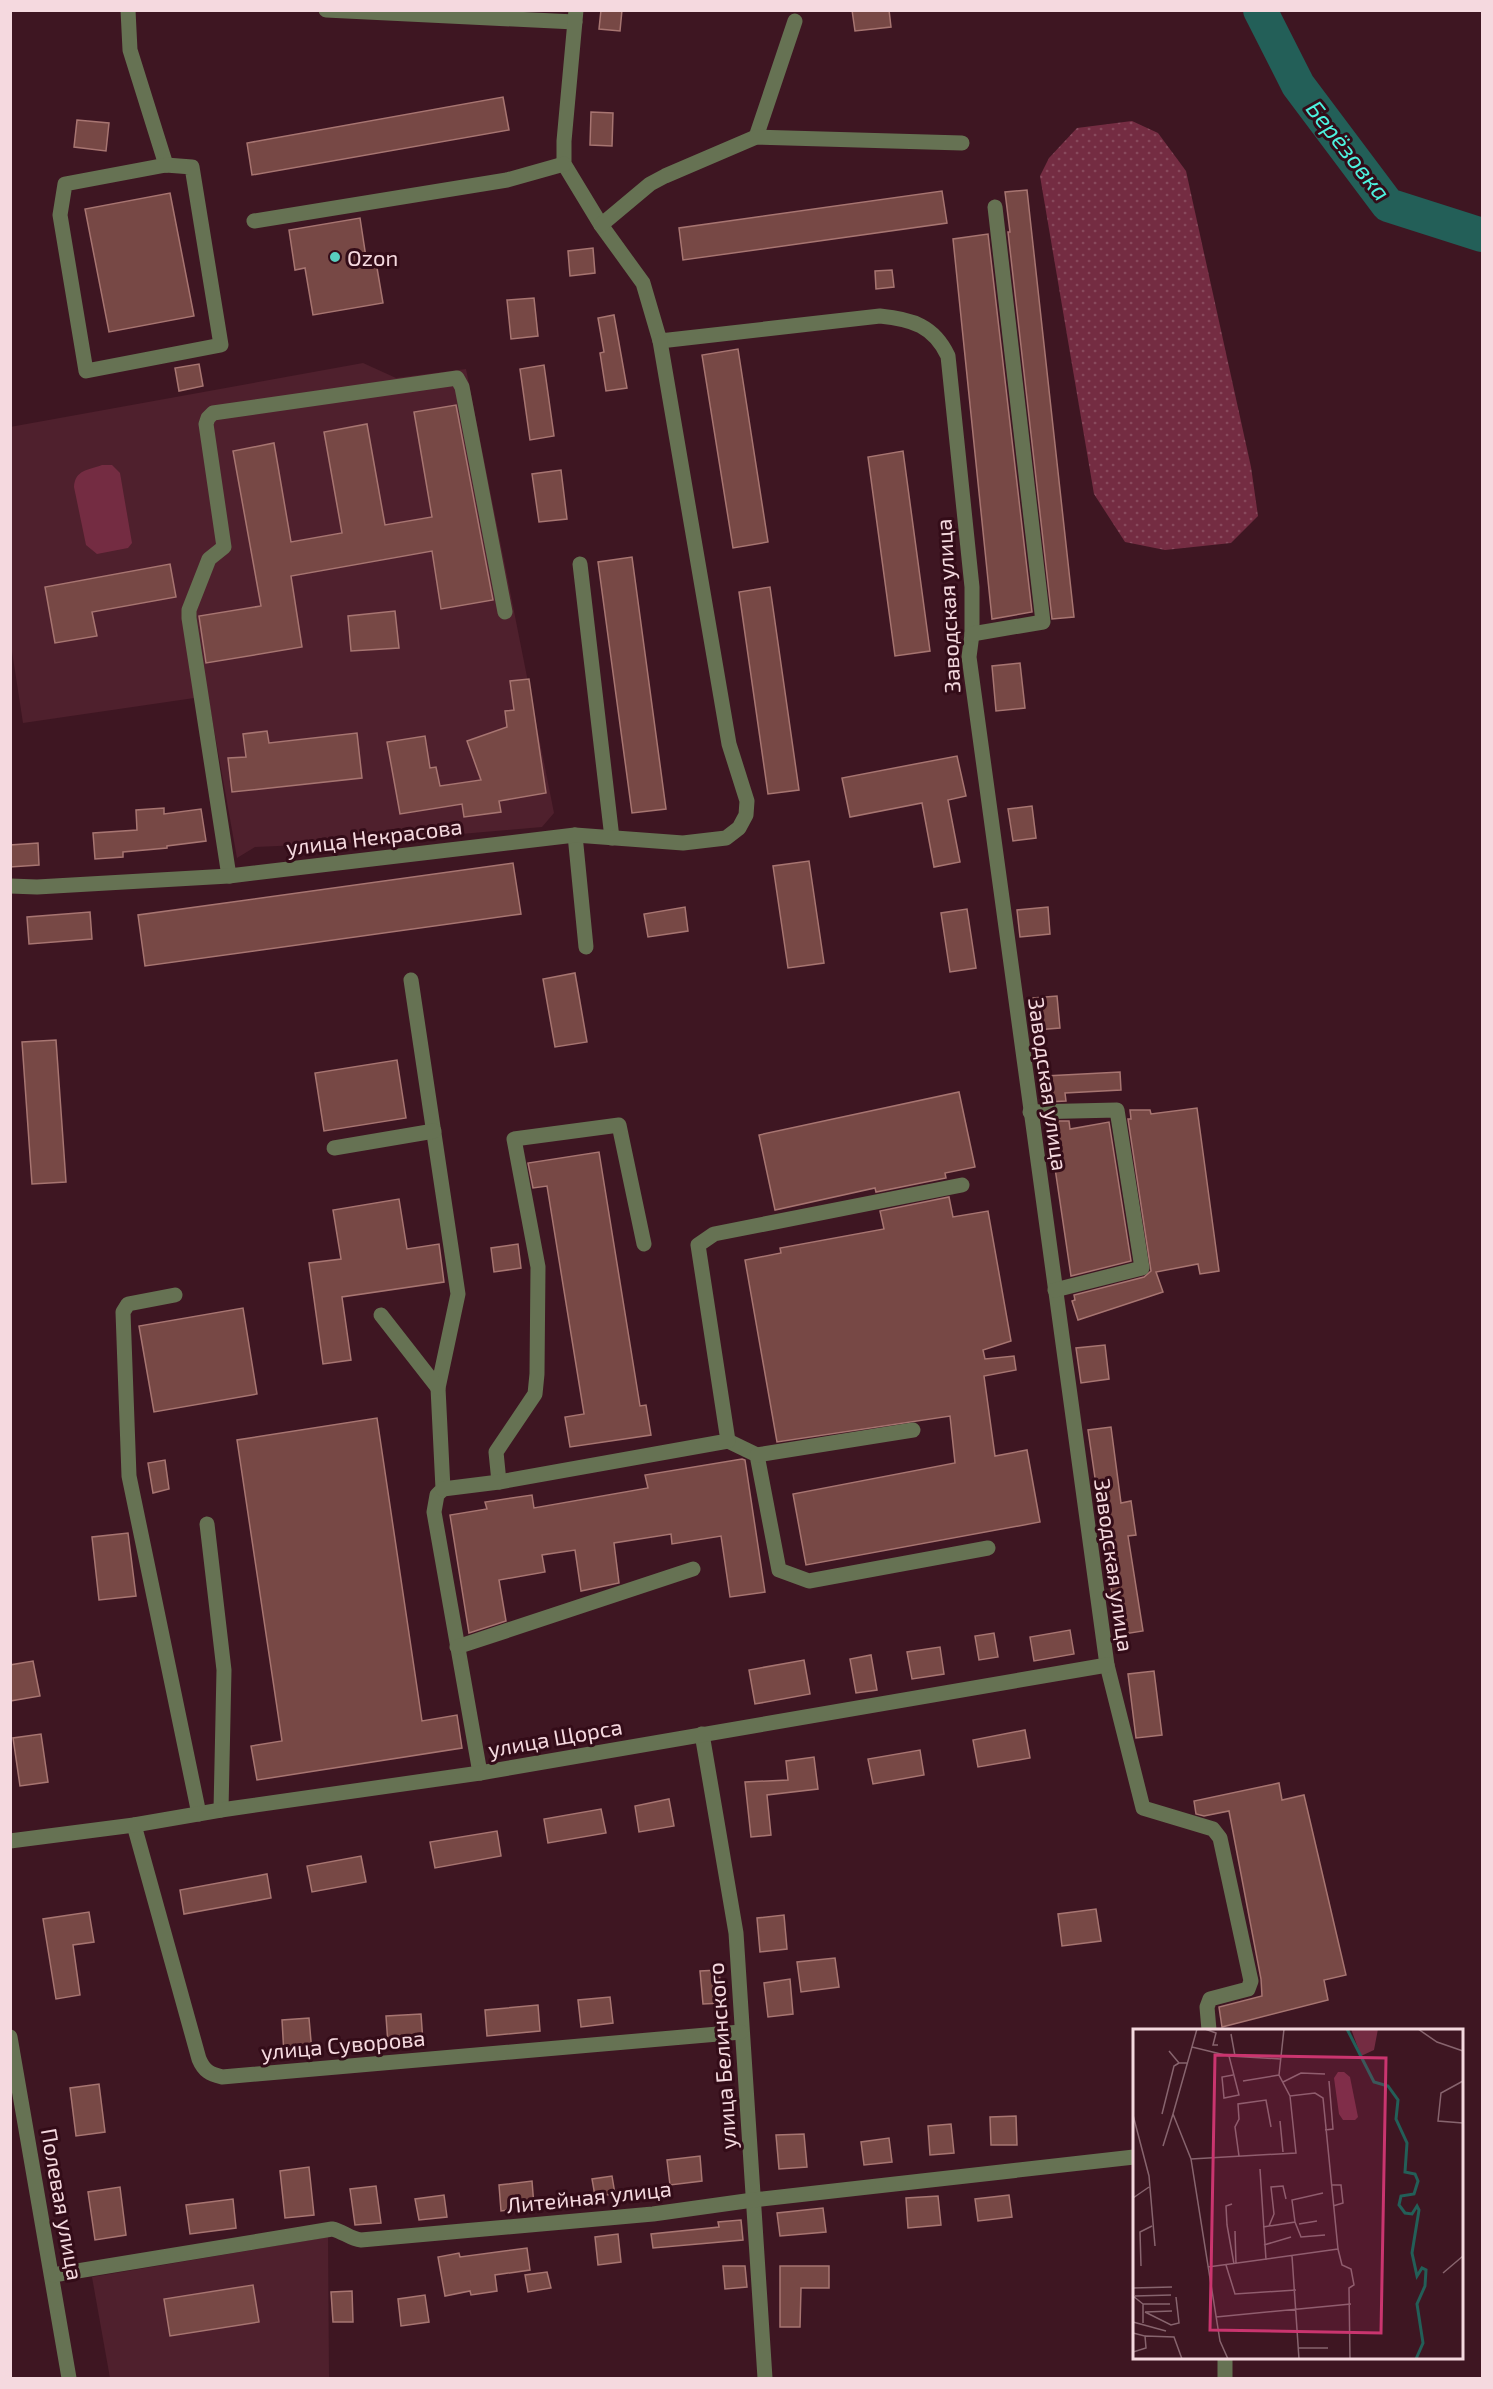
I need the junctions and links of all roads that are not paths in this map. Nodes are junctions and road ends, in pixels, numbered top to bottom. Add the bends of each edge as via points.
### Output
1 (128, 10) edge
2 (326, 10) edge
3 (575, 16) edge
4 (795, 21) dead end
5 (756, 137) junction
6 (962, 143) dead end
7 (564, 164) junction
8 (166, 165) junction
9 (995, 207) dead end
10 (254, 221) dead end
11 (601, 225) junction
12 (660, 341) junction
13 (580, 564) dead end
14 (505, 612) dead end
15 (972, 634) junction
16 (575, 835) junction
17 (612, 838) junction
18 (229, 876) junction
19 (10, 886) edge
20 (586, 947) dead end
21 (411, 980) dead end
22 (1030, 1112) junction
23 (434, 1131) junction
24 (334, 1148) dead end
25 (962, 1185) dead end
26 (644, 1244) dead end
27 (1055, 1290) junction
28 (175, 1295) dead end
29 (381, 1315) dead end
30 (438, 1388) junction
31 (913, 1430) dead end
32 (728, 1441) junction
33 (757, 1455) junction
34 (499, 1482) junction
35 (443, 1489) junction
36 (207, 1524) dead end
37 (988, 1548) dead end
38 (693, 1569) dead end
39 (458, 1647) junction
40 (1107, 1665) junction
41 (702, 1734) junction
42 (480, 1773) junction
43 (221, 1810) junction
44 (199, 1814) junction
45 (134, 1826) junction
46 (10, 1841) edge
47 (1209, 2029) edge
48 (741, 2032) junction
49 (10, 2037) edge
50 (1133, 2157) edge
51 (753, 2200) junction
52 (53, 2275) junction
53 (1225, 2359) edge
54 (69, 2379) edge
55 (765, 2379) edge
56 (1225, 2379) edge

1 - 8 street via 130,50
2 - 3 street
3 - 7 street
4 - 5 street
5 - 6 street
5 - 11 street via 664,176
7 - 10 street via 507,180
7 - 11 street
8 - 8 street via 192,168 220,345 86,371 60,215 65,184
9 - 15 street via 1043,622
11 - 12 street via 643,283
12 - 15 street, Заводская улица via 880,316 915,323 930,331 948,356 972,587
12 - 17 street, улица Некрасова via 729,744 747,801 746,815 739,828 726,838 683,843
13 - 17 street
14 - 18 street via 462,387 457,378 213,413 206,424 224,547 209,559 189,618
15 - 22 street, Заводская улица via 969,657
16 - 17 street, улица Некрасова
16 - 18 street, улица Некрасова
16 - 20 street
18 - 19 street, улица Некрасова
21 - 23 street
22 - 27 street, Заводская улица
22 - 27 street via 1117,1110 1142,1268
23 - 24 street
23 - 30 street via 458,1294
25 - 32 street via 714,1234 698,1245
26 - 34 street via 619,1125 514,1139 538,1267 537,1374 535,1394 496,1452
27 - 40 street, Заводская улица
28 - 44 street via 128,1304 123,1312 129,1476
29 - 30 street
30 - 35 street
31 - 33 street
32 - 33 street
32 - 34 street
33 - 37 street via 779,1570 809,1581
34 - 35 street
35 - 39 street via 437,1495 434,1512
36 - 43 street via 224,1670
38 - 39 street
39 - 42 street
40 - 41 street, улица Щорса
40 - 47 street, Заводская улица via 1143,1808 1213,1829 1220,1838 1251,1981 1248,1989 1210,1999
41 - 42 street, улица Щорса
41 - 48 street, улица Белинского via 736,1933
42 - 43 street, улица Щорса
43 - 44 street, улица Щорса
44 - 45 street, улица Щорса
45 - 46 street, улица Щорса
45 - 48 street, улица Суворова via 199,2059 211,2075 222,2078
48 - 51 street, улица Белинского
49 - 52 street, Полевая улица
50 - 51 street, Литейная улица
51 - 52 street, Литейная улица via 653,2214 362,2241 332,2229
51 - 55 street, улица Белинского
52 - 54 street, Полевая улица
53 - 56 street

